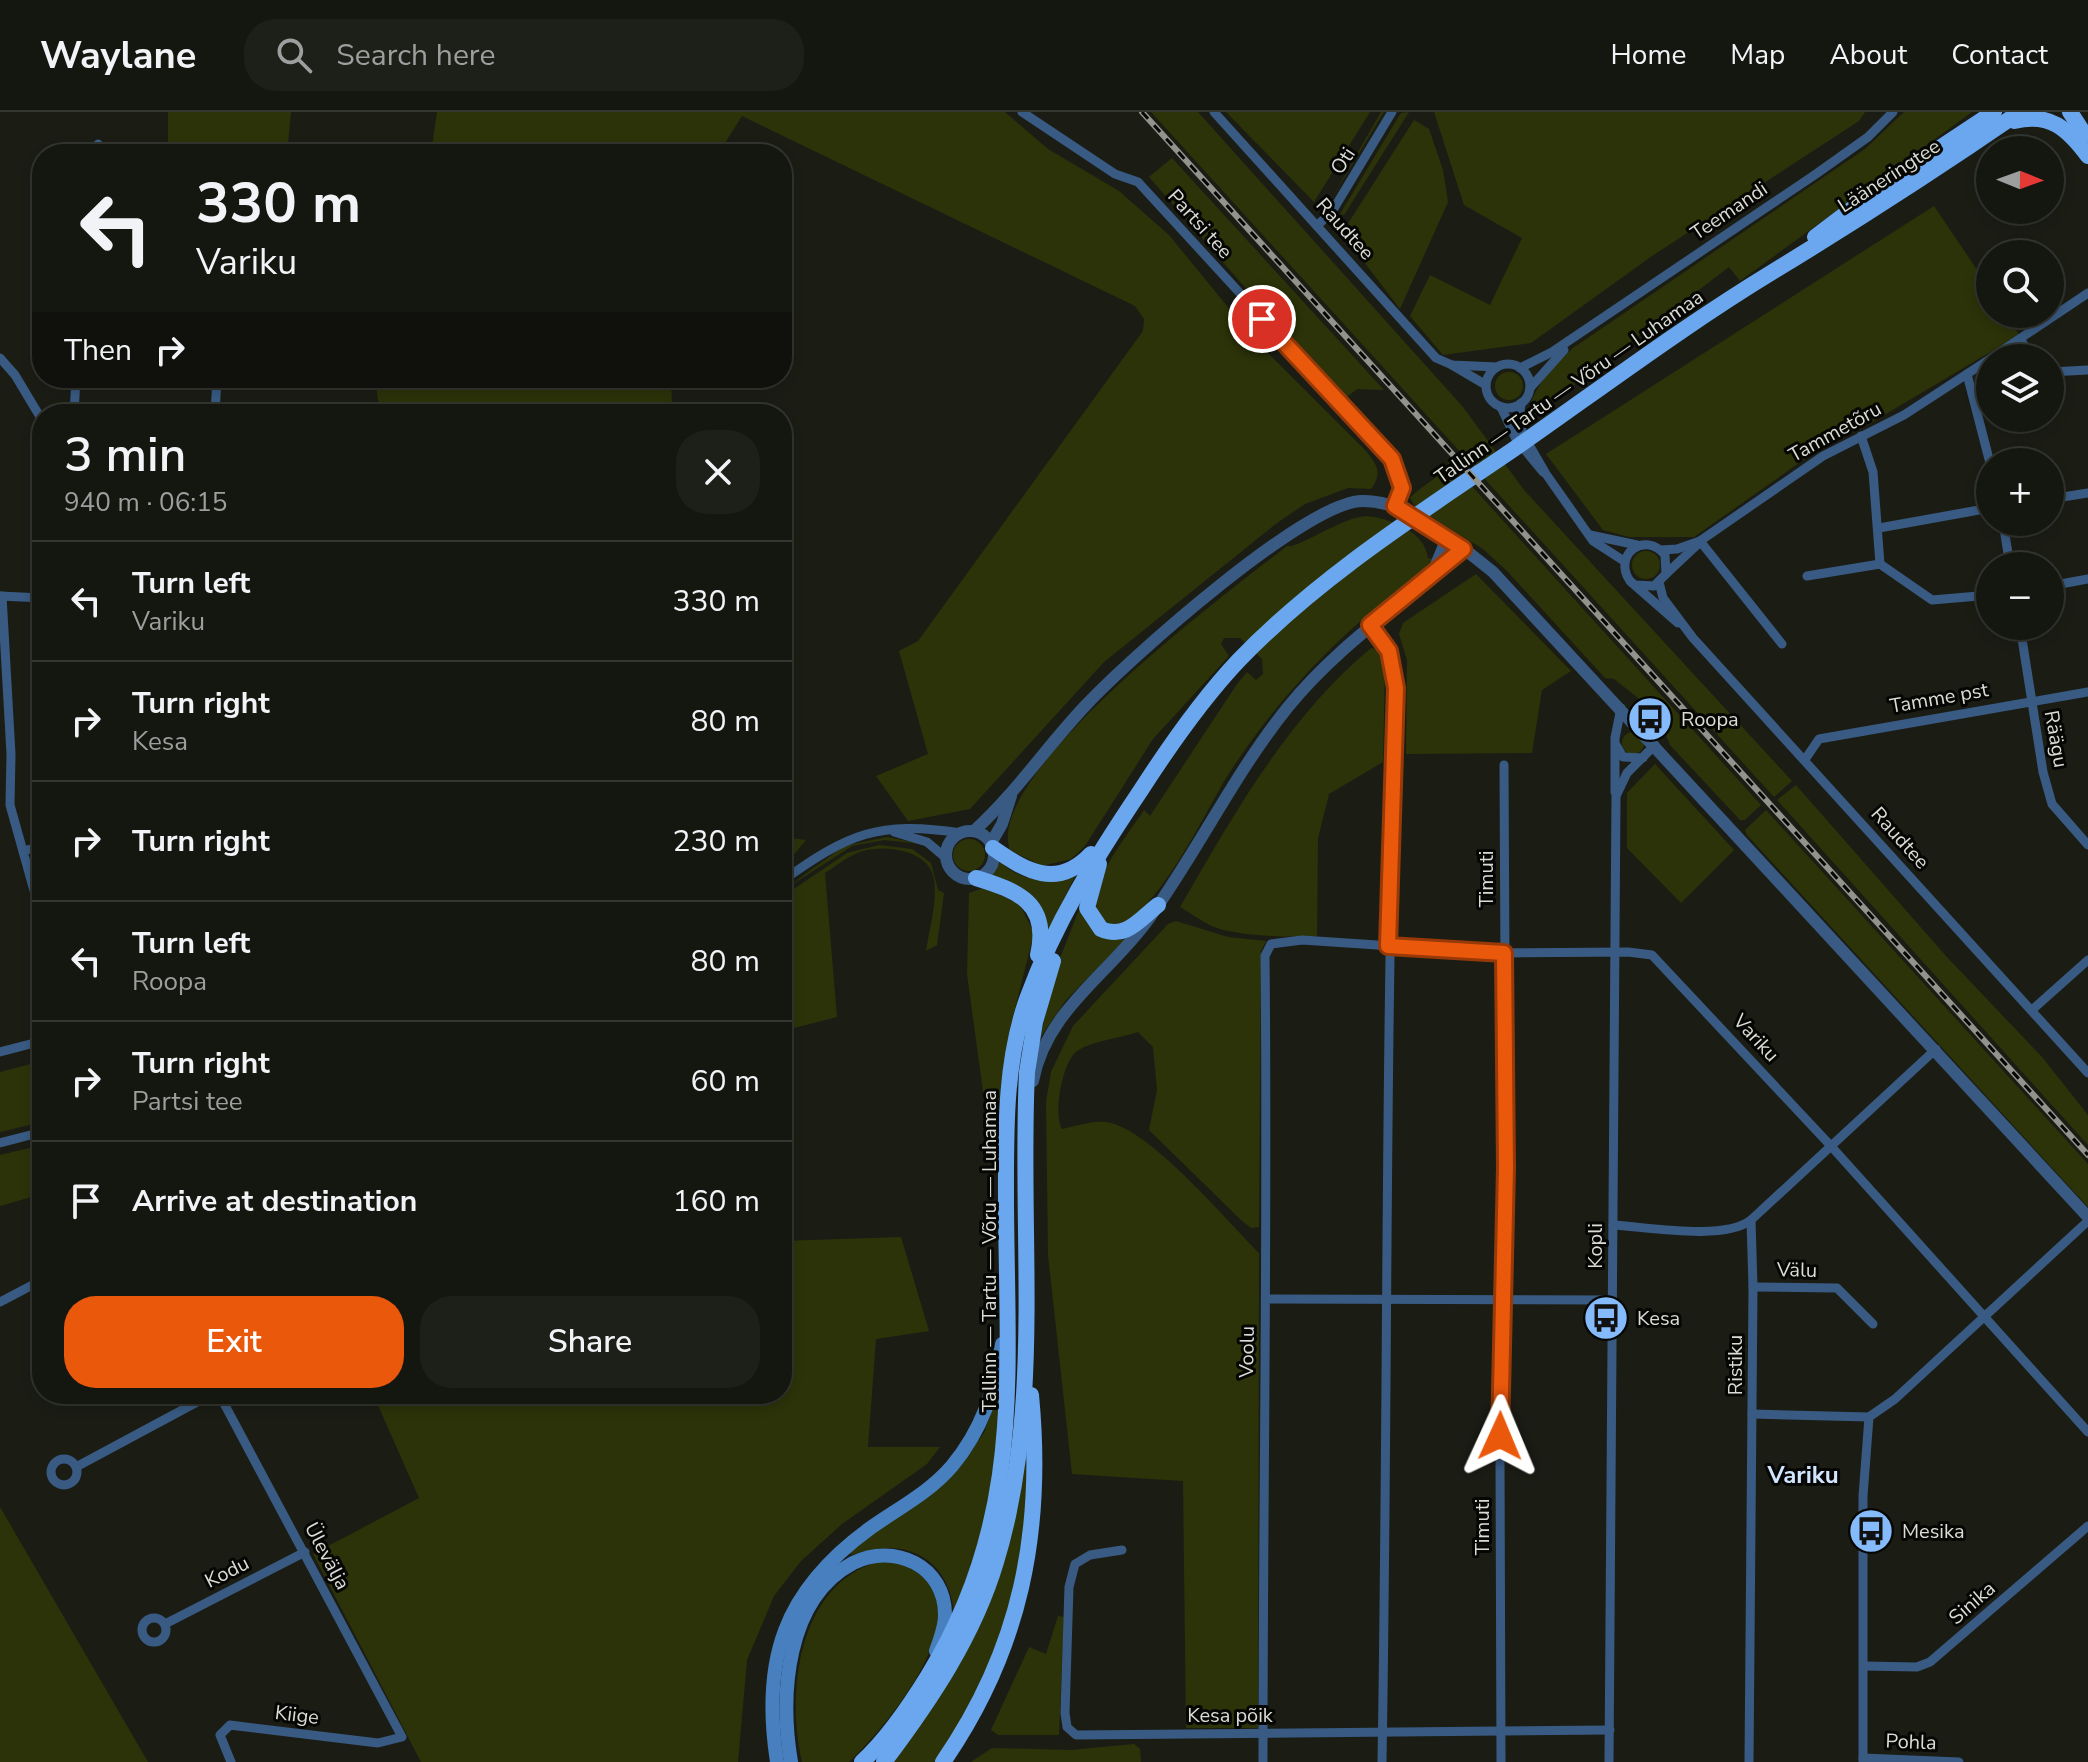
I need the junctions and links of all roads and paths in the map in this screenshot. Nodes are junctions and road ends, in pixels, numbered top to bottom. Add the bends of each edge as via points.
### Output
1 (1022, 112) edge
2 (1214, 112) edge
3 (1392, 112) edge
4 (1893, 112) edge
5 (1982, 112) edge
6 (1994, 112) edge
7 (2020, 112) edge
8 (2070, 112) edge
9 (1954, 138) junction
10 (2088, 139) edge
11 (1975, 143) junction
12 (2088, 156) edge
13 (1317, 226) junction
14 (1776, 269) junction
15 (1744, 291) joint
16 (2088, 293) edge
17 (1580, 333) junction
18 (2020, 339) junction
19 (2012, 344) edge
20 (2023, 344) edge
21 (0, 358) edge
22 (1452, 365) junction
23 (1497, 367) junction
24 (1520, 368) junction
25 (1976, 368) edge
26 (2088, 370) edge
27 (2064, 371) edge
28 (1967, 374) junction
29 (1486, 385) junction
30 (1530, 388) junction
31 (1521, 403) junction
32 (32, 404) edge
33 (1501, 407) junction
34 (1861, 436) junction
35 (1986, 448) edge
36 (1546, 474) junction
37 (2088, 493) edge
38 (2064, 497) edge
39 (1395, 506) junction
40 (1976, 511) edge
41 (1879, 528) junction
42 (1590, 535) junction
43 (1447, 538) junction
44 (1700, 541) junction
45 (1637, 545) junction
46 (1463, 549) junction
47 (1661, 550) junction
48 (1624, 561) junction
49 (1880, 564) junction
50 (1433, 572) junction
51 (1807, 576) dead end
52 (1662, 578) junction
53 (2088, 579) edge
54 (2064, 583) edge
55 (1636, 585) junction
56 (1, 596) edge
57 (1976, 596) edge
58 (32, 598) edge
59 (1370, 625) junction
60 (1685, 628) junction
61 (2022, 640) edge
62 (1782, 644) dead end
63 (2088, 692) edge
64 (2031, 701) junction
65 (1621, 708) junction
66 (1615, 738) junction
67 (1655, 745) junction
68 (1643, 758) junction
69 (1806, 758) junction
70 (1504, 765) dead end
71 (1011, 796) junction
72 (1616, 796) junction
73 (1119, 823) junction
74 (887, 830) junction
75 (968, 832) junction
76 (992, 845) junction
77 (2088, 845) edge
78 (32, 849) edge
79 (23, 851) junction
80 (946, 858) junction
81 (792, 874) edge
82 (976, 878) junction
83 (32, 883) edge
84 (1158, 905) junction
85 (1271, 944) joint
86 (1388, 946) junction
87 (1615, 952) junction
88 (1504, 953) junction
89 (2088, 960) edge
90 (1026, 1003) junction
91 (2032, 1010) junction
92 (32, 1044) edge
93 (1936, 1049) junction
94 (0, 1052) edge
95 (2088, 1073) edge
96 (1024, 1127) junction
97 (32, 1135) edge
98 (0, 1143) edge
99 (1830, 1145) junction
100 (2088, 1219) edge
101 (1751, 1220) junction
102 (1613, 1225) junction
103 (1006, 1244) junction
104 (32, 1285) edge
105 (1753, 1287) junction
106 (1266, 1299) junction
107 (1386, 1300) junction
108 (1503, 1300) junction
109 (1613, 1300) junction
110 (0, 1302) edge
111 (1985, 1316) junction
112 (1024, 1320) junction
113 (1873, 1324) dead end
114 (193, 1404) edge
115 (224, 1404) edge
116 (1752, 1414) junction
117 (1869, 1417) junction
118 (2088, 1432) edge
119 (76, 1467) dead end
120 (2088, 1526) edge
121 (1122, 1550) dead end
122 (305, 1552) junction
123 (165, 1624) dead end
124 (1864, 1666) junction
125 (914, 1699) junction
126 (1610, 1730) junction
127 (1382, 1731) junction
128 (1501, 1731) junction
129 (1266, 1734) junction
130 (402, 1737) joint
131 (1863, 1760) edge
132 (231, 1762) edge
133 (777, 1762) edge
134 (791, 1762) edge
135 (862, 1762) edge
136 (884, 1762) edge
137 (943, 1762) edge
138 (1263, 1762) edge
139 (1382, 1762) edge
140 (1501, 1762) edge
141 (1609, 1762) edge
142 (1749, 1762) edge
143 (1959, 1762) edge

1 - 39 street, Partsi tee via 1115,174 1138,182 1392,459 1402,488
2 - 13 street, Raudtee
3 - 13 street, Oti via 1333,210
4 - 17 street, Teemandi via 1829,165
5 - 9 highway
6 - 9 highway, Lääneringtee
7 - 11 highway, Lääneringtee
8 - 10 highway
9 - 14 highway, Lääneringtee
11 - 12 highway via 2024,115 2041,112 2060,121
11 - 14 highway, Lääneringtee
13 - 22 street, Raudtee via 1436,358
14 - 15 highway, Lääneringtee
15 - 73 highway, Tallinn — Tartu — Võru — Luhamaa via 1340,573 1239,661
16 - 18 street, Tammetõru
17 - 24 street, Teemandi
17 - 30 street, Teemandi
18 - 19 street, Tammetõru
18 - 20 street
21 - 32 street
22 - 23 street
22 - 29 street, Raudtee
23 - 24 street
23 - 29 street
24 - 30 street
25 - 28 street, Tammetõru
26 - 27 street
28 - 34 street, Tammetõru
28 - 35 street
29 - 33 street, Raudtee via 1489,398
30 - 31 street
31 - 33 street
31 - 36 street, Raudtee via 1519,422
33 - 36 street, Raudtee via 1516,439
34 - 41 street via 1873,472
34 - 44 street, Tammetõru via 1823,456
36 - 42 street, Raudtee
37 - 38 street
39 - 43 street
39 - 71 street via 1341,504 1284,538 1131,661 1077,715
40 - 41 street
41 - 49 street
42 - 45 street
42 - 48 street, Raudtee
43 - 46 street
43 - 50 street
44 - 47 street, Tammetõru
44 - 52 street, Tammetõru
44 - 62 street
45 - 47 street
45 - 48 street
46 - 50 street
46 - 65 street via 1493,572
47 - 52 street, Raudtee via 1667,561
48 - 55 street, Raudtee via 1626,575
49 - 51 street
49 - 57 street via 1932,600
50 - 59 street
52 - 55 street via 1648,587
52 - 60 street, Raudtee via 1663,598
53 - 54 street
55 - 60 street, Raudtee
56 - 58 street
56 - 79 street via 10,805
59 - 84 street via 1289,706
59 - 86 street via 1389,651 1396,677
60 - 69 street, Raudtee
61 - 64 street, Räägu
63 - 64 street, Tamme pst
64 - 69 street, Tamme pst via 1819,739
64 - 77 street, Räägu via 2052,804
65 - 66 street, Kopli
65 - 67 street
66 - 68 street via 1617,753
66 - 72 street, Kopli
67 - 68 street
67 - 93 street
68 - 72 street
69 - 91 street, Raudtee
70 - 88 street, Timuti
71 - 75 street
71 - 76 street
72 - 87 street, Kopli
73 - 76 highway via 1079,866 1059,873 1025,870
73 - 84 highway via 1095,874 1089,915 1101,929 1117,933 1135,926
73 - 90 highway, Tallinn — Tartu — Võru — Luhamaa via 1070,899
73 - 96 highway, Tallinn — Tartu — Võru — Luhamaa via 1075,904 1054,959 1035,1022
74 - 75 street
74 - 80 street via 927,842
74 - 81 street via 852,836
75 - 76 street
75 - 80 street via 949,843
76 - 82 street via 993,863
78 - 79 street
79 - 83 street
80 - 82 street via 955,874
82 - 90 highway via 1006,887 1035,909 1041,940
84 - 96 street via 1048,1035
85 - 86 street, Variku via 1302,940
85 - 106 street, Voolu via 1265,956
86 - 88 street, Variku
86 - 107 street
87 - 88 street, Variku
87 - 99 street, Variku via 1652,955
87 - 102 street, Kopli
88 - 108 street, Timuti
89 - 91 street
90 - 103 highway, Tallinn — Tartu — Võru — Luhamaa via 1007,1106
91 - 95 street, Raudtee
92 - 94 street
93 - 99 street
93 - 100 street
96 - 112 highway, Tallinn — Tartu — Võru — Luhamaa
97 - 98 street
99 - 101 street
99 - 111 street, Variku
100 - 111 street
101 - 102 street via 1739,1229 1715,1231
101 - 105 street, Ristiku
102 - 109 street, Kopli
103 - 125 highway, Tallinn — Tartu — Võru — Luhamaa via 1010,1373 993,1524 965,1606
103 - 133 main road via 1002,1341 986,1412 950,1468 843,1548 806,1591 789,1620 773,1672 770,1717
104 - 110 street
105 - 113 street, Välu via 1837,1288
105 - 116 street, Ristiku
106 - 107 street
106 - 129 street, Voolu
107 - 108 street
107 - 127 street
108 - 109 street
108 - 128 street, Timuti
109 - 126 street, Kopli
111 - 117 street
111 - 118 street, Variku
112 - 136 highway, Tallinn — Tartu — Võru — Luhamaa via 1016,1475 996,1565 952,1664
112 - 137 highway via 1033,1423 1028,1553 1007,1643 969,1724
114 - 119 street
115 - 122 street, Ülevälja
116 - 117 street
116 - 142 street, Ristiku
117 - 124 street via 1863,1496
120 - 124 street, Sinika via 1930,1662 1917,1667
121 - 129 street, Kesa põik via 1090,1555 1075,1564 1069,1587 1067,1727 1076,1735 1100,1737
122 - 123 street, Kodu
122 - 130 street, Ülevälja
124 - 131 street
125 - 134 main road via 945,1617 939,1586 906,1558 875,1556 854,1563 824,1587 796,1640 785,1702
125 - 135 highway, Tallinn — Tartu — Võru — Luhamaa
126 - 128 street, Kesa põik
126 - 141 street, Kopli
127 - 128 street, Kesa põik
127 - 129 street, Kesa põik
127 - 139 street
128 - 140 street, Timuti
129 - 138 street, Voolu
130 - 132 street, Kiige via 378,1743 230,1725 220,1735
131 - 143 street, Pohla

